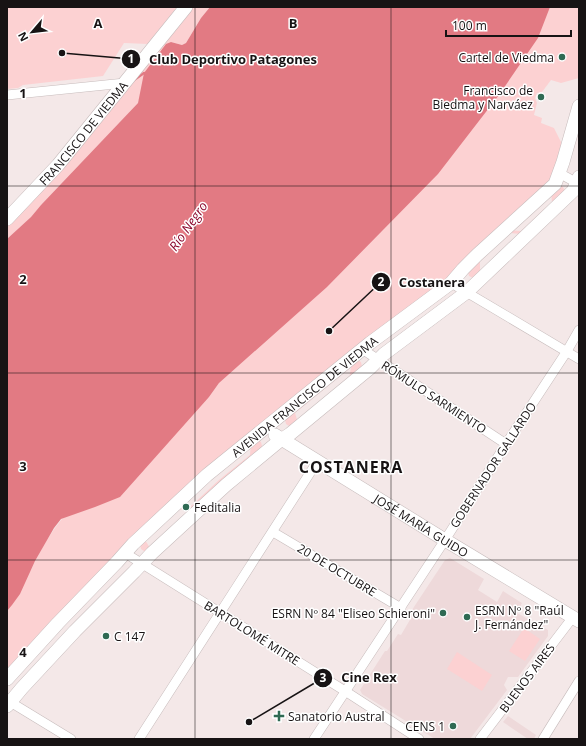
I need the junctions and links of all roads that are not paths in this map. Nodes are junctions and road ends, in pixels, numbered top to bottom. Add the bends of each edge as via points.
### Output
1 (186, 7) edge
2 (125, 83) junction
3 (7, 95) edge
4 (579, 106) edge
5 (559, 173) junction
6 (578, 181) edge
7 (7, 219) edge
8 (452, 283) junction
9 (467, 292) junction
10 (579, 330) edge
11 (362, 349) junction
12 (567, 351) junction
13 (579, 358) edge
14 (378, 360) junction
15 (264, 428) junction
16 (281, 440) junction
17 (506, 444) junction
18 (317, 462) junction
19 (273, 532) junction
20 (445, 540) junction
21 (125, 553) junction
22 (142, 563) junction
23 (401, 608) junction
24 (220, 613) junction
25 (576, 619) edge
26 (7, 679) edge
27 (579, 681) edge
28 (345, 692) junction
29 (8, 703) edge
30 (72, 739) edge
31 (139, 739) edge
32 (314, 739) edge
33 (418, 739) edge
34 (480, 739) edge
35 (543, 739) edge

1 - 2 main road, FRANCISCO DE VIEDMA
2 - 3 street
2 - 7 main road, FRANCISCO DE VIEDMA via 58,165
4 - 5 main road, AVENIDA FRANCISCO DE VIEDMA
5 - 6 street
5 - 8 main road, AVENIDA FRANCISCO DE VIEDMA via 555,184 472,260
6 - 9 main road, AVENIDA FRANCISCO DE VIEDMA via 573,191
8 - 9 street
8 - 11 main road, AVENIDA FRANCISCO DE VIEDMA
9 - 12 street
9 - 14 main road, AVENIDA FRANCISCO DE VIEDMA
10 - 12 street, GOBERNADOR GALLARDO
11 - 14 street, RÓMULO SARMIENTO
11 - 15 main road, AVENIDA FRANCISCO DE VIEDMA
12 - 13 street
12 - 17 street, GOBERNADOR GALLARDO
14 - 16 main road, AVENIDA FRANCISCO DE VIEDMA
14 - 17 street, RÓMULO SARMIENTO
15 - 16 main road, JOSÉ MARÍA GUIDO
15 - 21 main road, AVENIDA FRANCISCO DE VIEDMA via 207,475
16 - 18 main road, JOSÉ MARÍA GUIDO
16 - 22 main road, AVENIDA FRANCISCO DE VIEDMA via 226,485
17 - 20 street, GOBERNADOR GALLARDO
18 - 19 street
18 - 20 main road, JOSÉ MARÍA GUIDO
19 - 23 street, 20 DE OCTUBRE
19 - 24 street
20 - 23 street, GOBERNADOR GALLARDO
20 - 25 main road, JOSÉ MARÍA GUIDO
21 - 22 street, BARTOLOMÉ MITRE
21 - 26 main road, AVENIDA FRANCISCO DE VIEDMA
22 - 24 street, BARTOLOMÉ MITRE
22 - 29 main road, AVENIDA FRANCISCO DE VIEDMA
23 - 28 street, GOBERNADOR GALLARDO
24 - 28 street, BARTOLOMÉ MITRE
24 - 31 street
25 - 34 street, BUENOS AIRES
27 - 35 street
28 - 32 street, GOBERNADOR GALLARDO
28 - 33 street, BARTOLOMÉ MITRE
29 - 30 street

